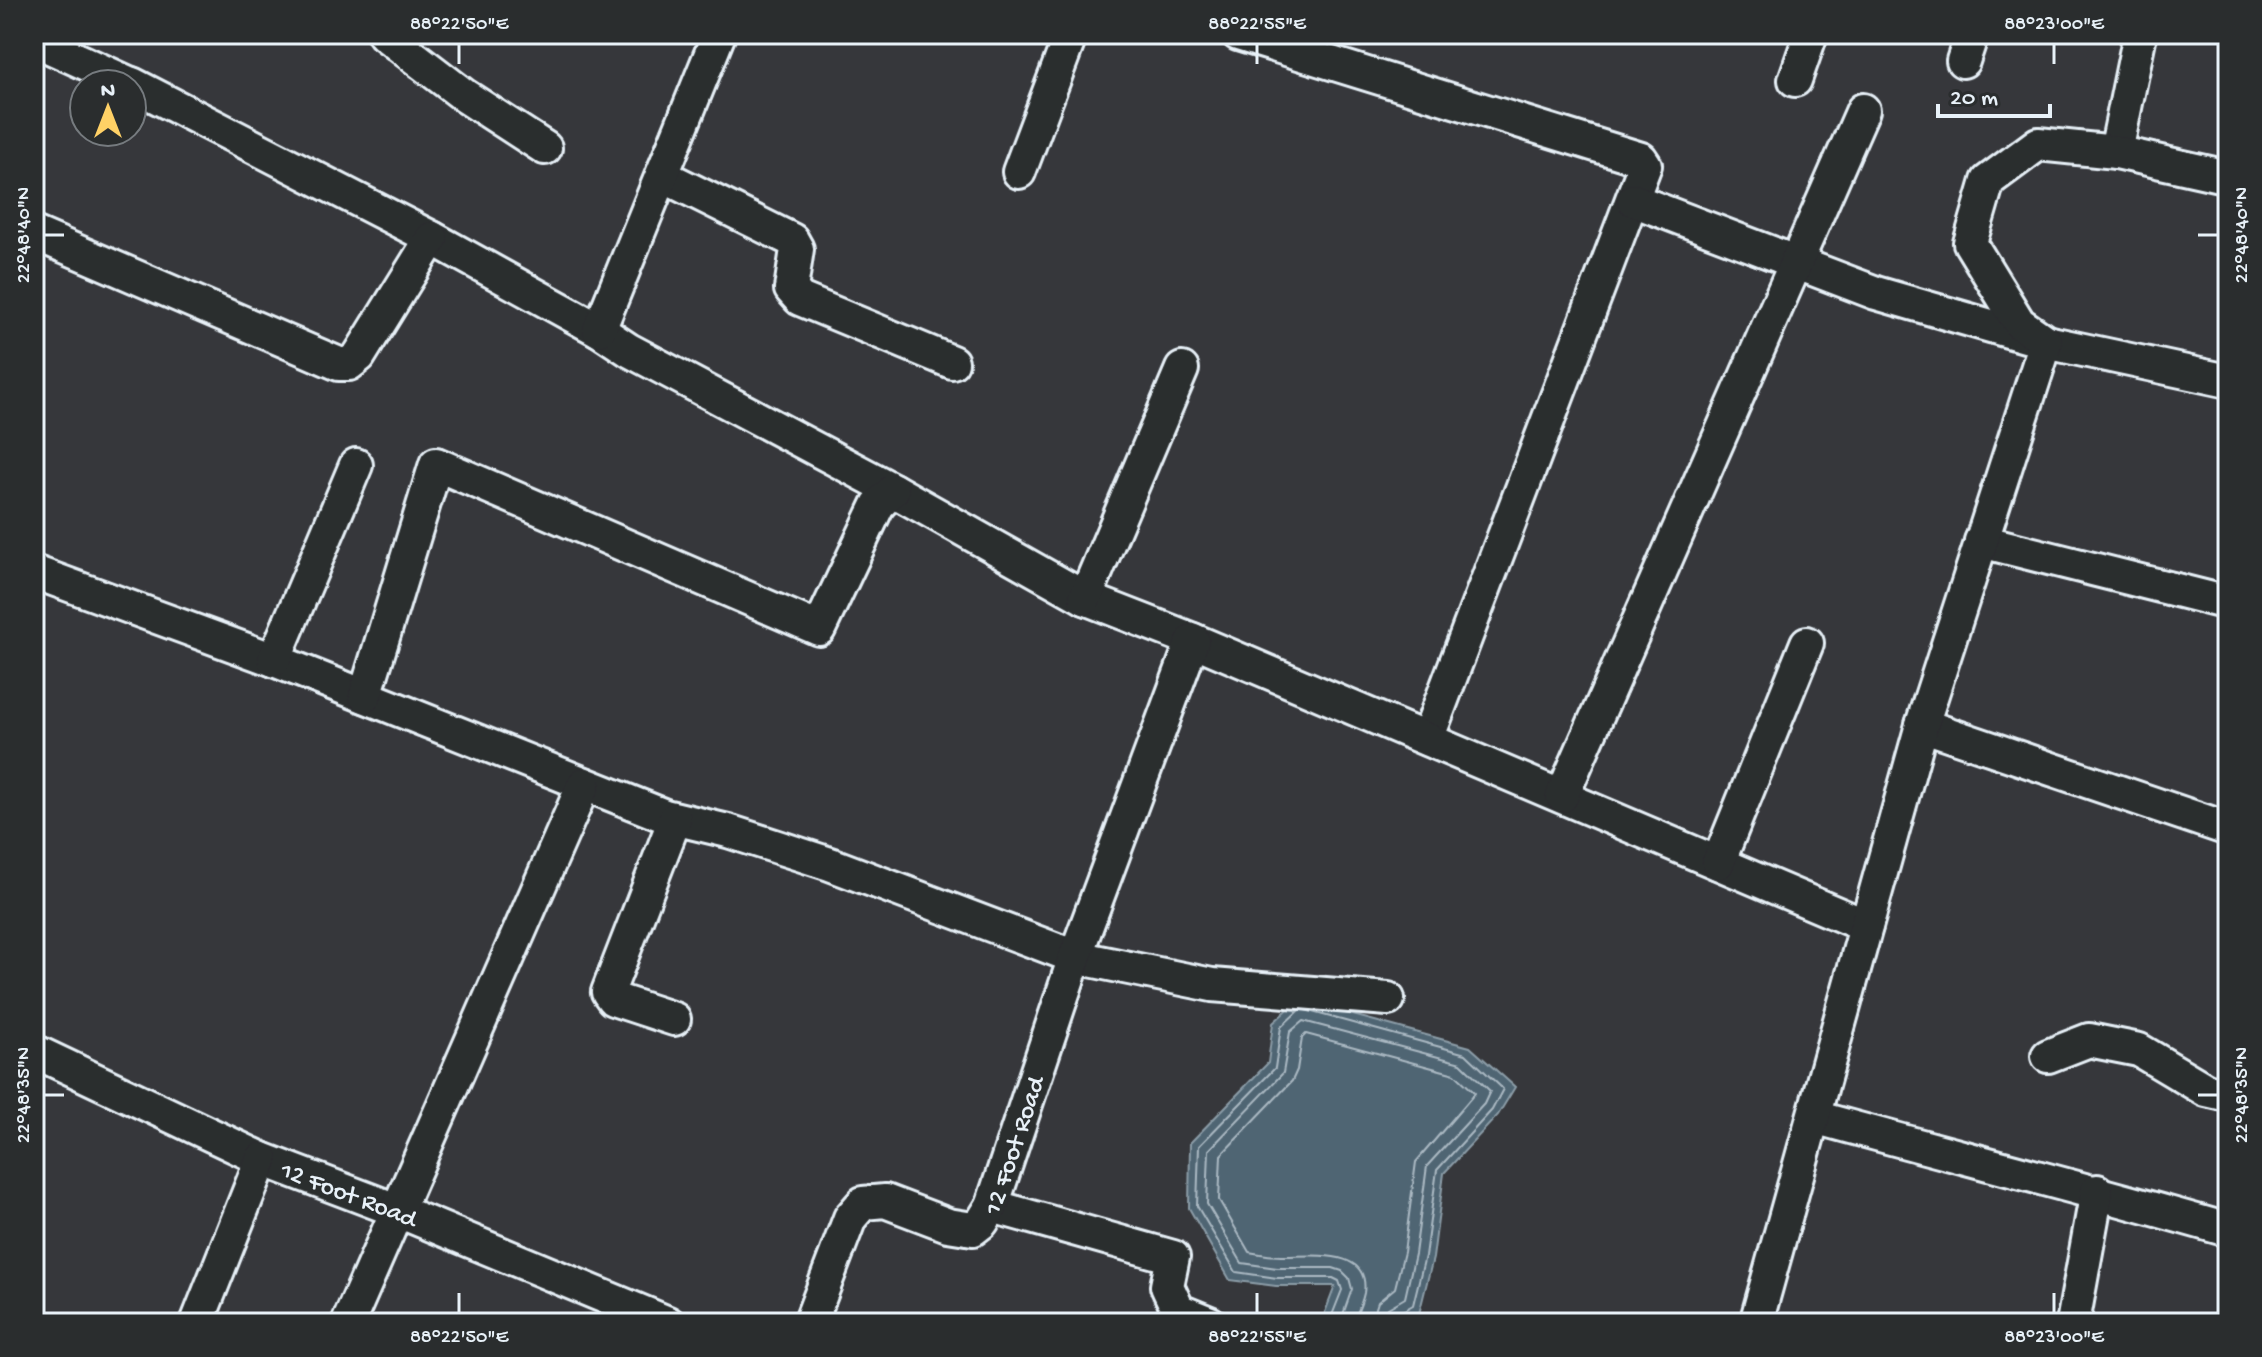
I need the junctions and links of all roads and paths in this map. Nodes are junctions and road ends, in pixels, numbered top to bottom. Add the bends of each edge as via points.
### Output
1 (44, 34) edge
2 (384, 34) edge
3 (719, 34) edge
4 (1071, 34) edge
5 (1238, 34) edge
6 (1811, 34) edge
7 (2140, 34) edge
8 (96, 68) edge
9 (1795, 80) dead end
10 (148, 92) edge
11 (1863, 110) dead end
12 (545, 148) dead end
13 (2116, 152) junction
14 (1019, 172) dead end
15 (663, 176) junction
16 (2228, 177) edge
17 (1633, 200) junction
18 (34, 233) edge
19 (432, 238) junction
20 (1798, 264) junction
21 (599, 330) junction
22 (2046, 342) junction
23 (952, 362) dead end
24 (1182, 369) dead end
25 (2228, 381) edge
26 (356, 465) dead end
27 (893, 490) junction
28 (1981, 541) junction
29 (34, 572) edge
30 (1085, 598) junction
31 (2228, 603) edge
32 (1193, 640) junction
33 (1807, 643) dead end
34 (274, 660) junction
35 (365, 696) junction
36 (1922, 725) junction
37 (1427, 739) junction
38 (584, 784) junction
39 (1562, 796) junction
40 (675, 819) junction
41 (2228, 829) edge
42 (1718, 863) junction
43 (1866, 926) junction
44 (1075, 957) junction
45 (1388, 999) dead end
46 (674, 1019) dead end
47 (34, 1051) edge
48 (2048, 1056) dead end
49 (2228, 1095) edge
50 (1814, 1117) junction
51 (262, 1159) junction
52 (2097, 1191) junction
53 (992, 1206) junction
54 (396, 1210) junction
55 (2228, 1230) edge
56 (197, 1323) edge
57 (348, 1323) edge
58 (668, 1323) edge
59 (810, 1323) edge
60 (1210, 1323) edge
61 (1756, 1323) edge
62 (2073, 1323) edge

1 - 8 street via 52,48
2 - 12 street
3 - 15 street
4 - 14 street
5 - 17 street via 1641,159 1644,173
6 - 9 street
7 - 13 street
10 - 19 street
11 - 20 street
13 - 16 street
13 - 22 street via 2038,144 1988,181 1970,243 2019,323
15 - 21 street
15 - 23 street via 792,240 797,249 791,289 800,299
17 - 20 street
17 - 37 street
18 - 19 street via 339,364 359,356
19 - 21 street
20 - 22 street via 1876,293
20 - 39 street
21 - 27 street
22 - 25 street
22 - 28 street
24 - 30 street
26 - 34 street
27 - 30 street
27 - 35 street via 878,505 819,629 436,464
28 - 31 street
28 - 36 street
29 - 34 street
30 - 32 street
32 - 37 street
32 - 44 street, 12 Foot Road
33 - 42 street
34 - 35 street
35 - 38 street
36 - 41 street
36 - 43 street
37 - 39 street
38 - 40 street
38 - 54 street
39 - 42 street
40 - 44 street via 830,864
40 - 46 street via 608,992 613,999
42 - 43 street
43 - 50 street
44 - 45 street via 1212,985
44 - 53 street, 12 Foot Road
47 - 51 street, 12 Foot Road
48 - 49 street via 2089,1040 2139,1050 2206,1090
50 - 52 street
50 - 61 street
51 - 54 street, 12 Foot Road
51 - 56 street
52 - 55 street
52 - 62 street
53 - 59 street, 12 Foot Road via 973,1229 885,1201 863,1203 850,1218
53 - 60 street via 1173,1257 1167,1286 1178,1310
54 - 57 street
54 - 58 street, 12 Foot Road

